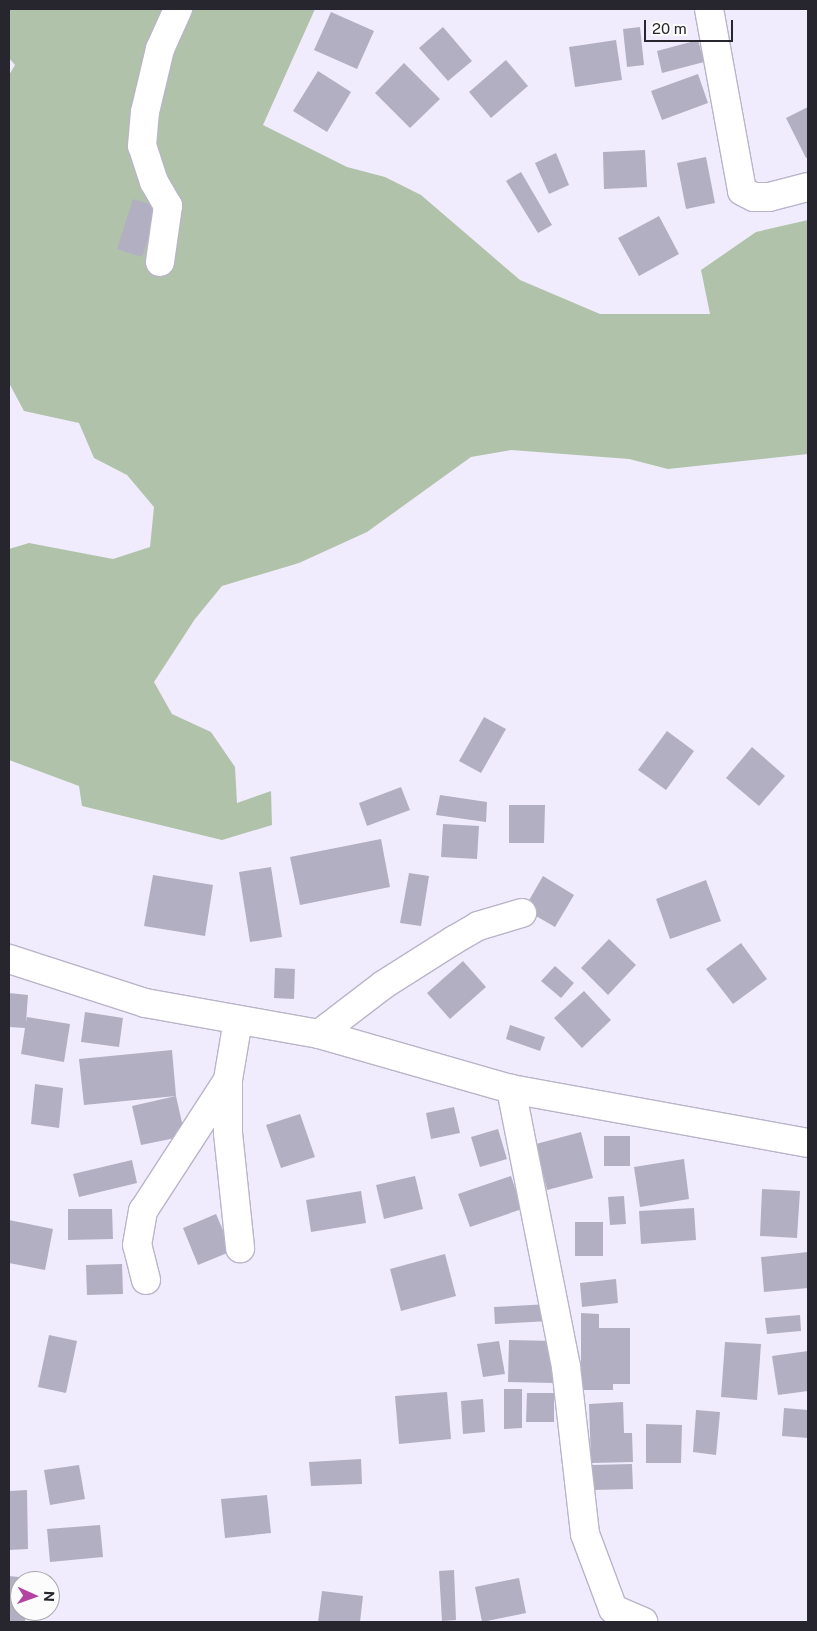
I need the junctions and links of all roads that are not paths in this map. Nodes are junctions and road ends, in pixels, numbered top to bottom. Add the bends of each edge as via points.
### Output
1 (178, 9) edge
2 (709, 9) edge
3 (808, 187) edge
4 (160, 262) dead end
5 (522, 913) dead end
6 (9, 959) edge
7 (238, 1020) junction
8 (319, 1034) junction
9 (228, 1080) junction
10 (511, 1089) junction
11 (808, 1143) edge
12 (240, 1248) dead end
13 (146, 1280) dead end
14 (643, 1622) edge

1 - 4 street via 160,49 145,112 142,146 154,182 168,206
2 - 3 street via 742,191 754,197 769,197
5 - 8 street via 478,926 383,985
6 - 7 street via 145,1003
7 - 8 street
7 - 9 street
8 - 10 street
9 - 12 street via 228,1133
9 - 13 street via 143,1211 137,1245
10 - 11 street
10 - 14 street via 566,1367 585,1534 613,1609

